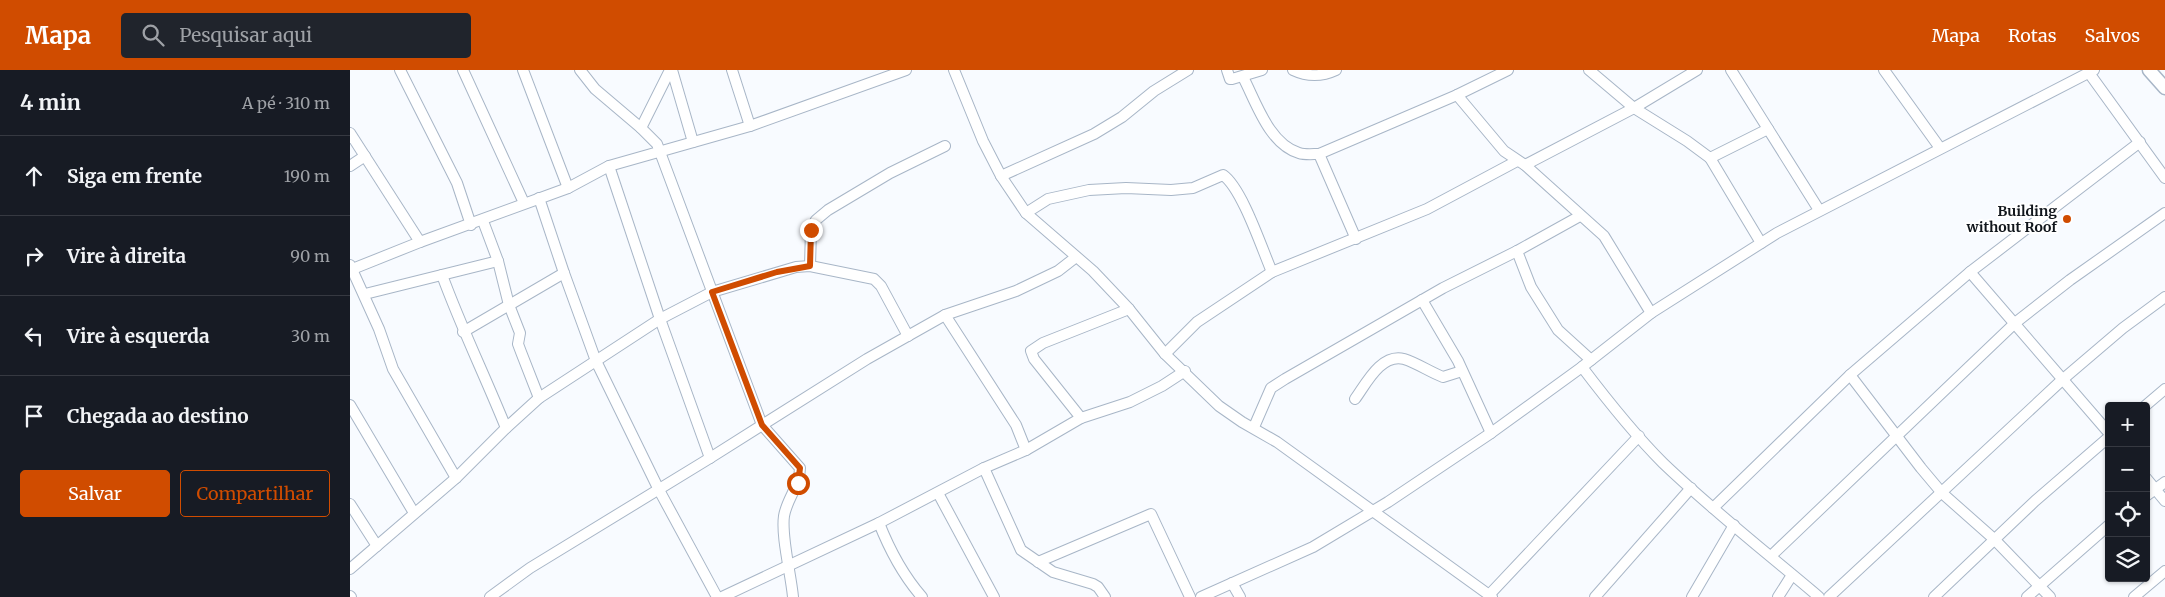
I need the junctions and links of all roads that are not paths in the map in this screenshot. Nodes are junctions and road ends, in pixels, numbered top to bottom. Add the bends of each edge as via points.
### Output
1 (400, 70) edge
2 (463, 70) edge
3 (523, 70) edge
4 (580, 70) edge
5 (671, 70) edge
6 (732, 70) edge
7 (906, 70) edge
8 (954, 70) edge
9 (1188, 70) edge
10 (1227, 70) edge
11 (1262, 70) edge
12 (1293, 70) edge
13 (1336, 70) edge
14 (1508, 70) edge
15 (1589, 70) edge
16 (1697, 70) edge
17 (1731, 70) edge
18 (1884, 70) edge
19 (2149, 70) edge
20 (2091, 71) edge
21 (1243, 76) junction
22 (2164, 85) edge
23 (1457, 95) junction
24 (1634, 108) junction
25 (750, 126) junction
26 (641, 128) junction
27 (1768, 129) junction
28 (350, 133) edge
29 (693, 142) junction
30 (2140, 142) junction
31 (945, 146) dead end
32 (1940, 148) junction
33 (660, 150) junction
34 (1318, 154) junction
35 (365, 156) junction
36 (1710, 158) junction
37 (1521, 163) junction
38 (350, 166) edge
39 (609, 166) junction
40 (1001, 176) junction
41 (2165, 178) edge
42 (568, 188) junction
43 (539, 198) junction
44 (524, 203) junction
45 (1819, 210) junction
46 (1026, 213) junction
47 (2165, 213) edge
48 (1580, 216) junction
49 (483, 220) junction
50 (471, 225) junction
51 (1356, 239) junction
52 (420, 242) junction
53 (1760, 243) junction
54 (1517, 252) junction
55 (1076, 257) junction
56 (498, 261) junction
57 (810, 266) junction
58 (351, 268) edge
59 (1272, 272) junction
60 (1970, 272) junction
61 (564, 274) junction
62 (442, 275) junction
63 (712, 292) junction
64 (365, 294) junction
65 (2165, 297) edge
66 (1422, 300) junction
67 (509, 305) junction
68 (1129, 309) junction
69 (1651, 313) junction
70 (945, 315) junction
71 (660, 319) junction
72 (2015, 323) junction
73 (463, 332) junction
74 (908, 336) junction
75 (1165, 354) junction
76 (1591, 360) junction
77 (596, 361) junction
78 (1582, 368) junction
79 (1185, 371) junction
80 (1462, 371) junction
81 (1850, 375) junction
82 (2062, 380) junction
83 (2165, 389) edge
84 (539, 398) junction
85 (1356, 399) dead end
86 (2150, 402) edge
87 (350, 404) edge
88 (1080, 418) junction
89 (762, 425) junction
90 (1254, 427) junction
91 (506, 428) junction
92 (2105, 430) edge
93 (1491, 433) junction
94 (1639, 436) junction
95 (1896, 437) junction
96 (2105, 439) edge
97 (1026, 450) junction
98 (710, 458) junction
99 (984, 468) junction
100 (456, 478) junction
101 (2150, 482) edge
102 (2165, 482) edge
103 (1691, 488) junction
104 (2156, 489) junction
105 (659, 490) junction
106 (938, 493) junction
107 (1942, 493) junction
108 (2150, 493) edge
109 (2165, 500) edge
110 (350, 504) edge
111 (1713, 508) junction
112 (1372, 512) junction
113 (414, 513) junction
114 (879, 523) junction
115 (1734, 525) junction
116 (2105, 528) edge
117 (1994, 539) junction
118 (377, 546) junction
119 (1771, 556) junction
120 (1038, 562) junction
121 (790, 566) junction
122 (350, 569) edge
123 (2165, 571) edge
124 (1792, 575) junction
125 (1232, 583) junction
126 (2039, 585) junction
127 (1485, 595) edge
128 (490, 597) edge
129 (717, 597) edge
130 (722, 597) edge
131 (793, 597) edge
132 (922, 597) edge
133 (994, 597) edge
134 (1105, 597) edge
135 (1190, 597) edge
136 (1201, 597) edge
137 (1240, 597) edge
138 (1595, 597) edge
139 (1692, 597) edge
140 (1778, 597) edge
141 (1819, 597) edge
142 (1829, 597) edge
143 (1934, 597) edge
144 (2027, 597) edge
145 (2050, 597) edge
146 (2134, 597) edge

1 - 50 street via 457,183
2 - 44 street
3 - 42 street
4 - 26 street via 595,89
5 - 26 street
5 - 29 street
6 - 25 street
7 - 25 street
8 - 40 street
9 - 40 street via 1094,134
10 - 21 street via 1230,78
11 - 21 street
12 - 13 street via 1305,76
14 - 23 street
15 - 24 street
16 - 24 street
17 - 27 street
18 - 32 street
19 - 22 main road
20 - 30 street
20 - 32 street
21 - 34 street via 1273,134 1299,154
23 - 34 street
23 - 37 street via 1504,151
24 - 36 street
24 - 37 street
25 - 29 street
26 - 33 street
27 - 36 street
27 - 45 street
28 - 35 street
29 - 33 street
30 - 41 street
30 - 60 street
31 - 57 street via 890,173 816,220 811,230
32 - 45 street
33 - 39 street
33 - 63 street
34 - 51 street
35 - 38 street
35 - 52 street
36 - 53 street
37 - 48 street
37 - 51 street via 1427,210
39 - 42 street
39 - 71 street
40 - 46 street
42 - 43 street
43 - 44 street
43 - 61 street
44 - 49 street
45 - 53 street
46 - 55 street
46 - 59 street via 1048,199 1089,190 1193,188 1223,175 1230,180 1244,207
47 - 72 street
48 - 54 street
48 - 69 street via 1604,236
49 - 50 street
49 - 56 street
50 - 52 street
51 - 59 street
52 - 58 street
53 - 69 street
54 - 66 street
54 - 76 street via 1531,287 1558,330
55 - 68 street
55 - 70 street via 1058,271 1016,291
56 - 62 street
56 - 67 street
57 - 63 street via 777,272
57 - 74 street via 874,279
58 - 64 street
59 - 75 street via 1197,322
60 - 72 street
60 - 81 street
61 - 67 street
61 - 77 street
62 - 64 street
62 - 73 street
63 - 71 street
63 - 89 street
64 - 100 street via 393,369
65 - 82 street
66 - 80 street
66 - 90 street via 1272,388
67 - 73 street
67 - 84 street via 520,333 518,344
68 - 75 street
68 - 88 street via 1043,343 1031,351
69 - 76 street
70 - 74 street
70 - 97 street via 1016,425
71 - 77 street
71 - 98 street
72 - 82 street
72 - 95 street
73 - 91 street
74 - 89 street
75 - 79 street
76 - 78 street
77 - 84 street
77 - 105 street
78 - 93 street
78 - 94 street
79 - 88 street via 1130,402
79 - 90 street via 1219,406
80 - 85 street via 1443,377 1402,359 1394,359 1373,372
80 - 93 street
81 - 95 street
81 - 111 street
82 - 92 street
82 - 107 street
83 - 86 street
84 - 91 street
87 - 113 street
88 - 97 street
89 - 98 street
89 - 121 street via 800,468 798,483 784,515
90 - 112 street
91 - 100 street
93 - 112 street
94 - 103 street
94 - 127 street
95 - 107 street
95 - 119 street
96 - 117 street
97 - 99 street
98 - 105 street
99 - 106 street
99 - 120 street via 1021,550
100 - 113 street
101 - 104 street
102 - 104 street
103 - 111 street
103 - 138 street
104 - 108 street
104 - 109 street
105 - 128 street via 530,568
105 - 129 street
106 - 114 street
106 - 133 street
107 - 117 street
107 - 142 street
110 - 118 street
111 - 115 street
112 - 125 street via 1313,547
112 - 127 street
113 - 118 street
114 - 121 street
114 - 132 street via 893,556
115 - 119 street
115 - 139 street
116 - 126 street
117 - 126 street
117 - 143 street
118 - 122 street
119 - 124 street
120 - 134 street via 1053,572 1093,584
120 - 135 street via 1151,514
121 - 130 street
121 - 131 street
123 - 146 street
124 - 140 street
124 - 141 street
125 - 136 street
125 - 137 street
126 - 144 street
126 - 145 street

